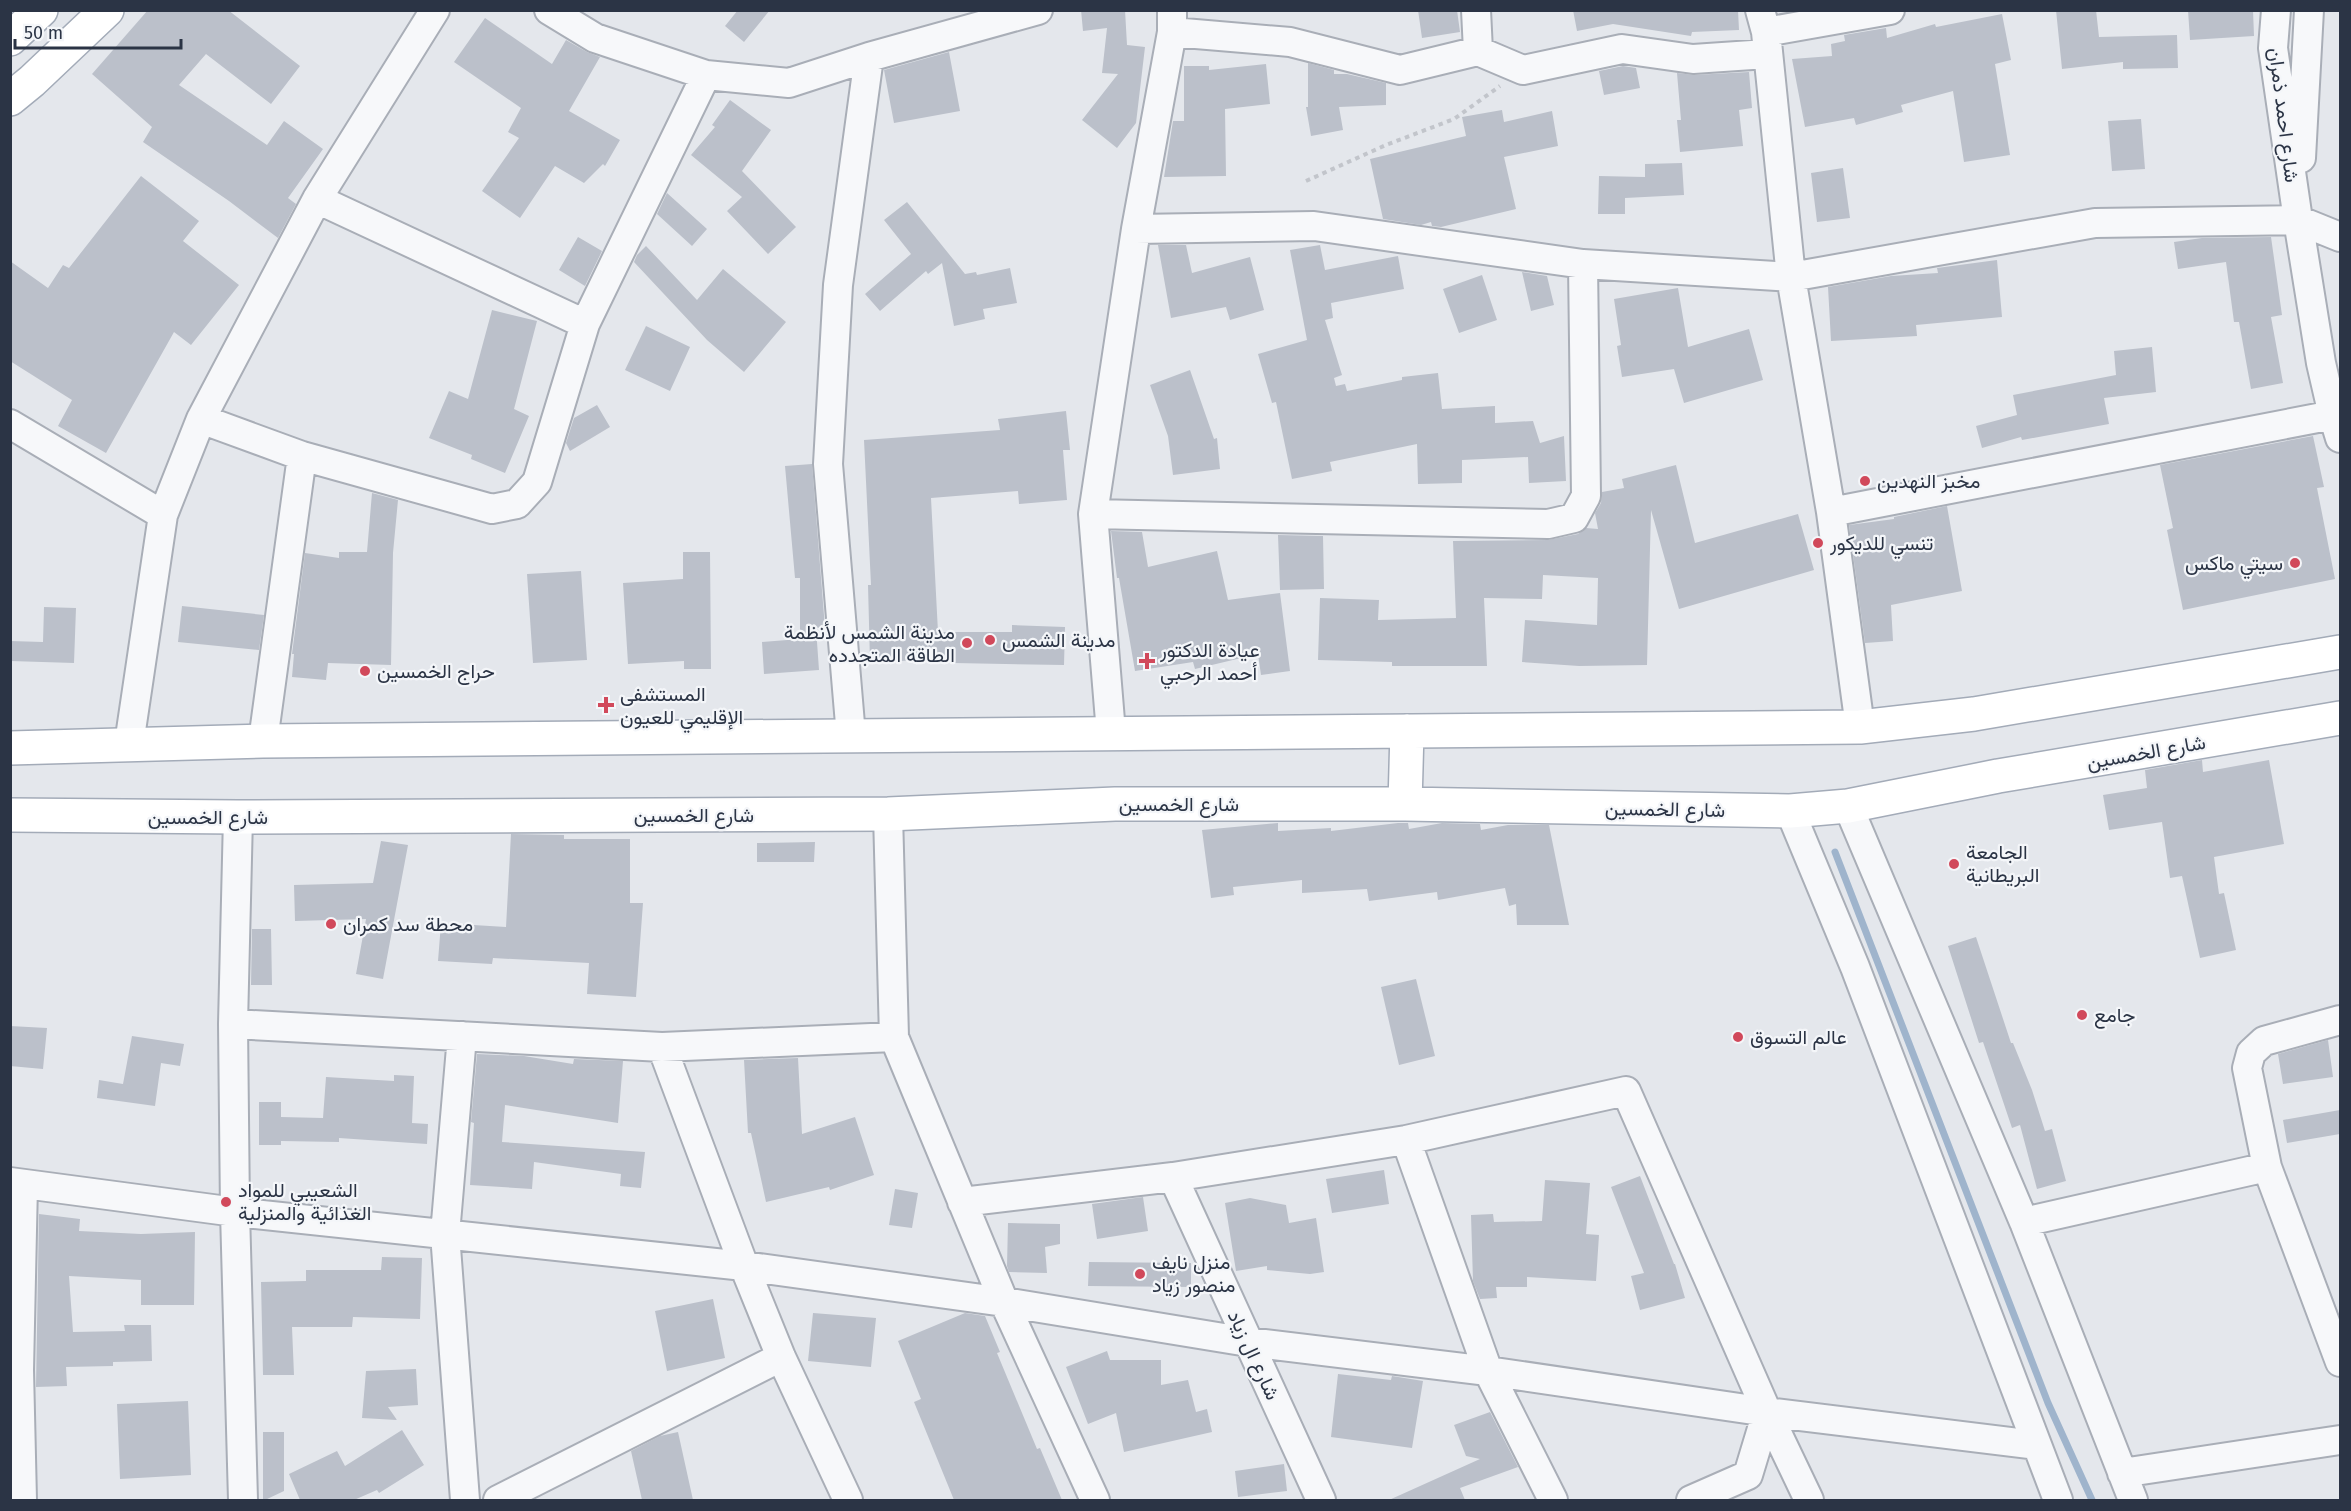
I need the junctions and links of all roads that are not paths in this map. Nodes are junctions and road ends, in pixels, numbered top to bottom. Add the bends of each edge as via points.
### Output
1 (40, 10) edge
2 (107, 10) edge
3 (435, 10) edge
4 (549, 10) edge
5 (1038, 10) edge
6 (1476, 10) edge
7 (1890, 10) edge
8 (2276, 10) edge
9 (2310, 10) edge
10 (1172, 21) edge
11 (1764, 32) edge
12 (10, 39) edge
13 (1478, 51) junction
14 (869, 57) junction
15 (706, 75) junction
16 (10, 99) edge
17 (317, 200) junction
18 (2298, 219) junction
19 (1136, 229) junction
20 (2340, 237) edge
21 (1583, 264) junction
22 (1791, 277) junction
23 (585, 324) junction
24 (2331, 364) edge
25 (201, 419) junction
26 (10, 424) edge
27 (2337, 426) edge
28 (302, 456) junction
29 (1831, 512) junction
30 (1093, 514) junction
31 (163, 515) junction
32 (2340, 652) edge
33 (2340, 718) edge
34 (1860, 727) junction
35 (1407, 731) junction
36 (1111, 733) junction
37 (851, 736) junction
38 (263, 741) junction
39 (129, 744) junction
40 (10, 748) edge
41 (1405, 804) junction
42 (1848, 806) junction
43 (1790, 811) junction
44 (888, 814) junction
45 (10, 815) edge
46 (238, 817) junction
47 (2340, 1020) edge
48 (233, 1024) junction
49 (462, 1036) junction
50 (894, 1037) junction
51 (662, 1047) junction
52 (1406, 1140) junction
53 (2267, 1167) junction
54 (1173, 1177) junction
55 (17, 1183) edge
56 (962, 1202) junction
57 (235, 1212) junction
58 (2024, 1222) junction
59 (445, 1234) junction
60 (744, 1266) junction
61 (1004, 1302) junction
62 (1248, 1342) junction
63 (781, 1357) junction
64 (2340, 1362) edge
65 (15, 1370) edge
66 (1488, 1371) junction
67 (1767, 1412) junction
68 (2340, 1440) edge
69 (2036, 1445) junction
70 (2122, 1473) junction
71 (22, 1500) edge
72 (243, 1500) edge
73 (465, 1500) edge
74 (498, 1500) edge
75 (848, 1500) edge
76 (1095, 1500) edge
77 (1321, 1500) edge
78 (1553, 1500) edge
79 (1691, 1500) edge
80 (1809, 1500) edge
81 (2058, 1500) edge
82 (2133, 1500) edge

1 - 12 main road
2 - 16 main road
3 - 17 street
4 - 15 street via 595,38
5 - 14 street
6 - 13 street
7 - 11 street
8 - 18 street, شارع احمد ذمران via 2273,48
9 - 18 street, شارع احمد ذمران
10 - 13 street via 1290,42 1400,70
10 - 19 street
11 - 13 street via 1693,59 1622,49 1522,70
11 - 22 street
14 - 15 street via 789,84
14 - 37 street via 838,285 828,464
15 - 23 street
17 - 23 street
17 - 25 street
18 - 20 street
18 - 22 street via 2095,223
18 - 24 street, شارع احمد ذمران
19 - 21 street via 1314,226
19 - 30 street
21 - 22 street
21 - 30 street via 1586,496 1574,518 1548,524
22 - 29 street
23 - 28 street via 537,482 517,504 492,509
24 - 27 street, شارع احمد ذمران
25 - 28 street
25 - 31 street
26 - 31 street
27 - 29 street
28 - 38 street
29 - 34 street
30 - 36 street
31 - 39 street
32 - 34 main road via 1974,714
33 - 42 main road, شارع الخمسين via 1998,776
34 - 35 main road
35 - 36 main road
35 - 41 main road
36 - 37 main road
37 - 38 main road
38 - 39 main road
39 - 40 main road
41 - 43 main road, شارع الخمسين
41 - 44 main road, شارع الخمسين via 1115,804
42 - 43 main road, شارع الخمسين
42 - 58 street
43 - 69 street via 1855,967
44 - 46 main road, شارع الخمسين
44 - 50 street
45 - 46 main road, شارع الخمسين
46 - 48 street
47 - 53 street via 2264,1041 2251,1053 2247,1068
48 - 49 street
48 - 57 street
49 - 51 street
49 - 59 street
50 - 51 street
50 - 56 street
51 - 60 street
52 - 54 street
52 - 66 street
52 - 67 street via 1626,1091
53 - 58 street
53 - 64 street
54 - 56 street
54 - 62 street, شارع ال زياد
55 - 57 street
55 - 65 street
56 - 61 street
57 - 59 street
57 - 72 street
58 - 70 street
59 - 60 street
59 - 73 street
60 - 61 street
60 - 63 street
61 - 62 street
61 - 76 street
62 - 66 street
62 - 77 street, شارع ال زياد
63 - 74 street
63 - 75 street
65 - 71 street
66 - 67 street
66 - 78 street
67 - 69 street
67 - 79 street via 1748,1475
67 - 80 street
68 - 70 street
69 - 81 street
70 - 82 street

